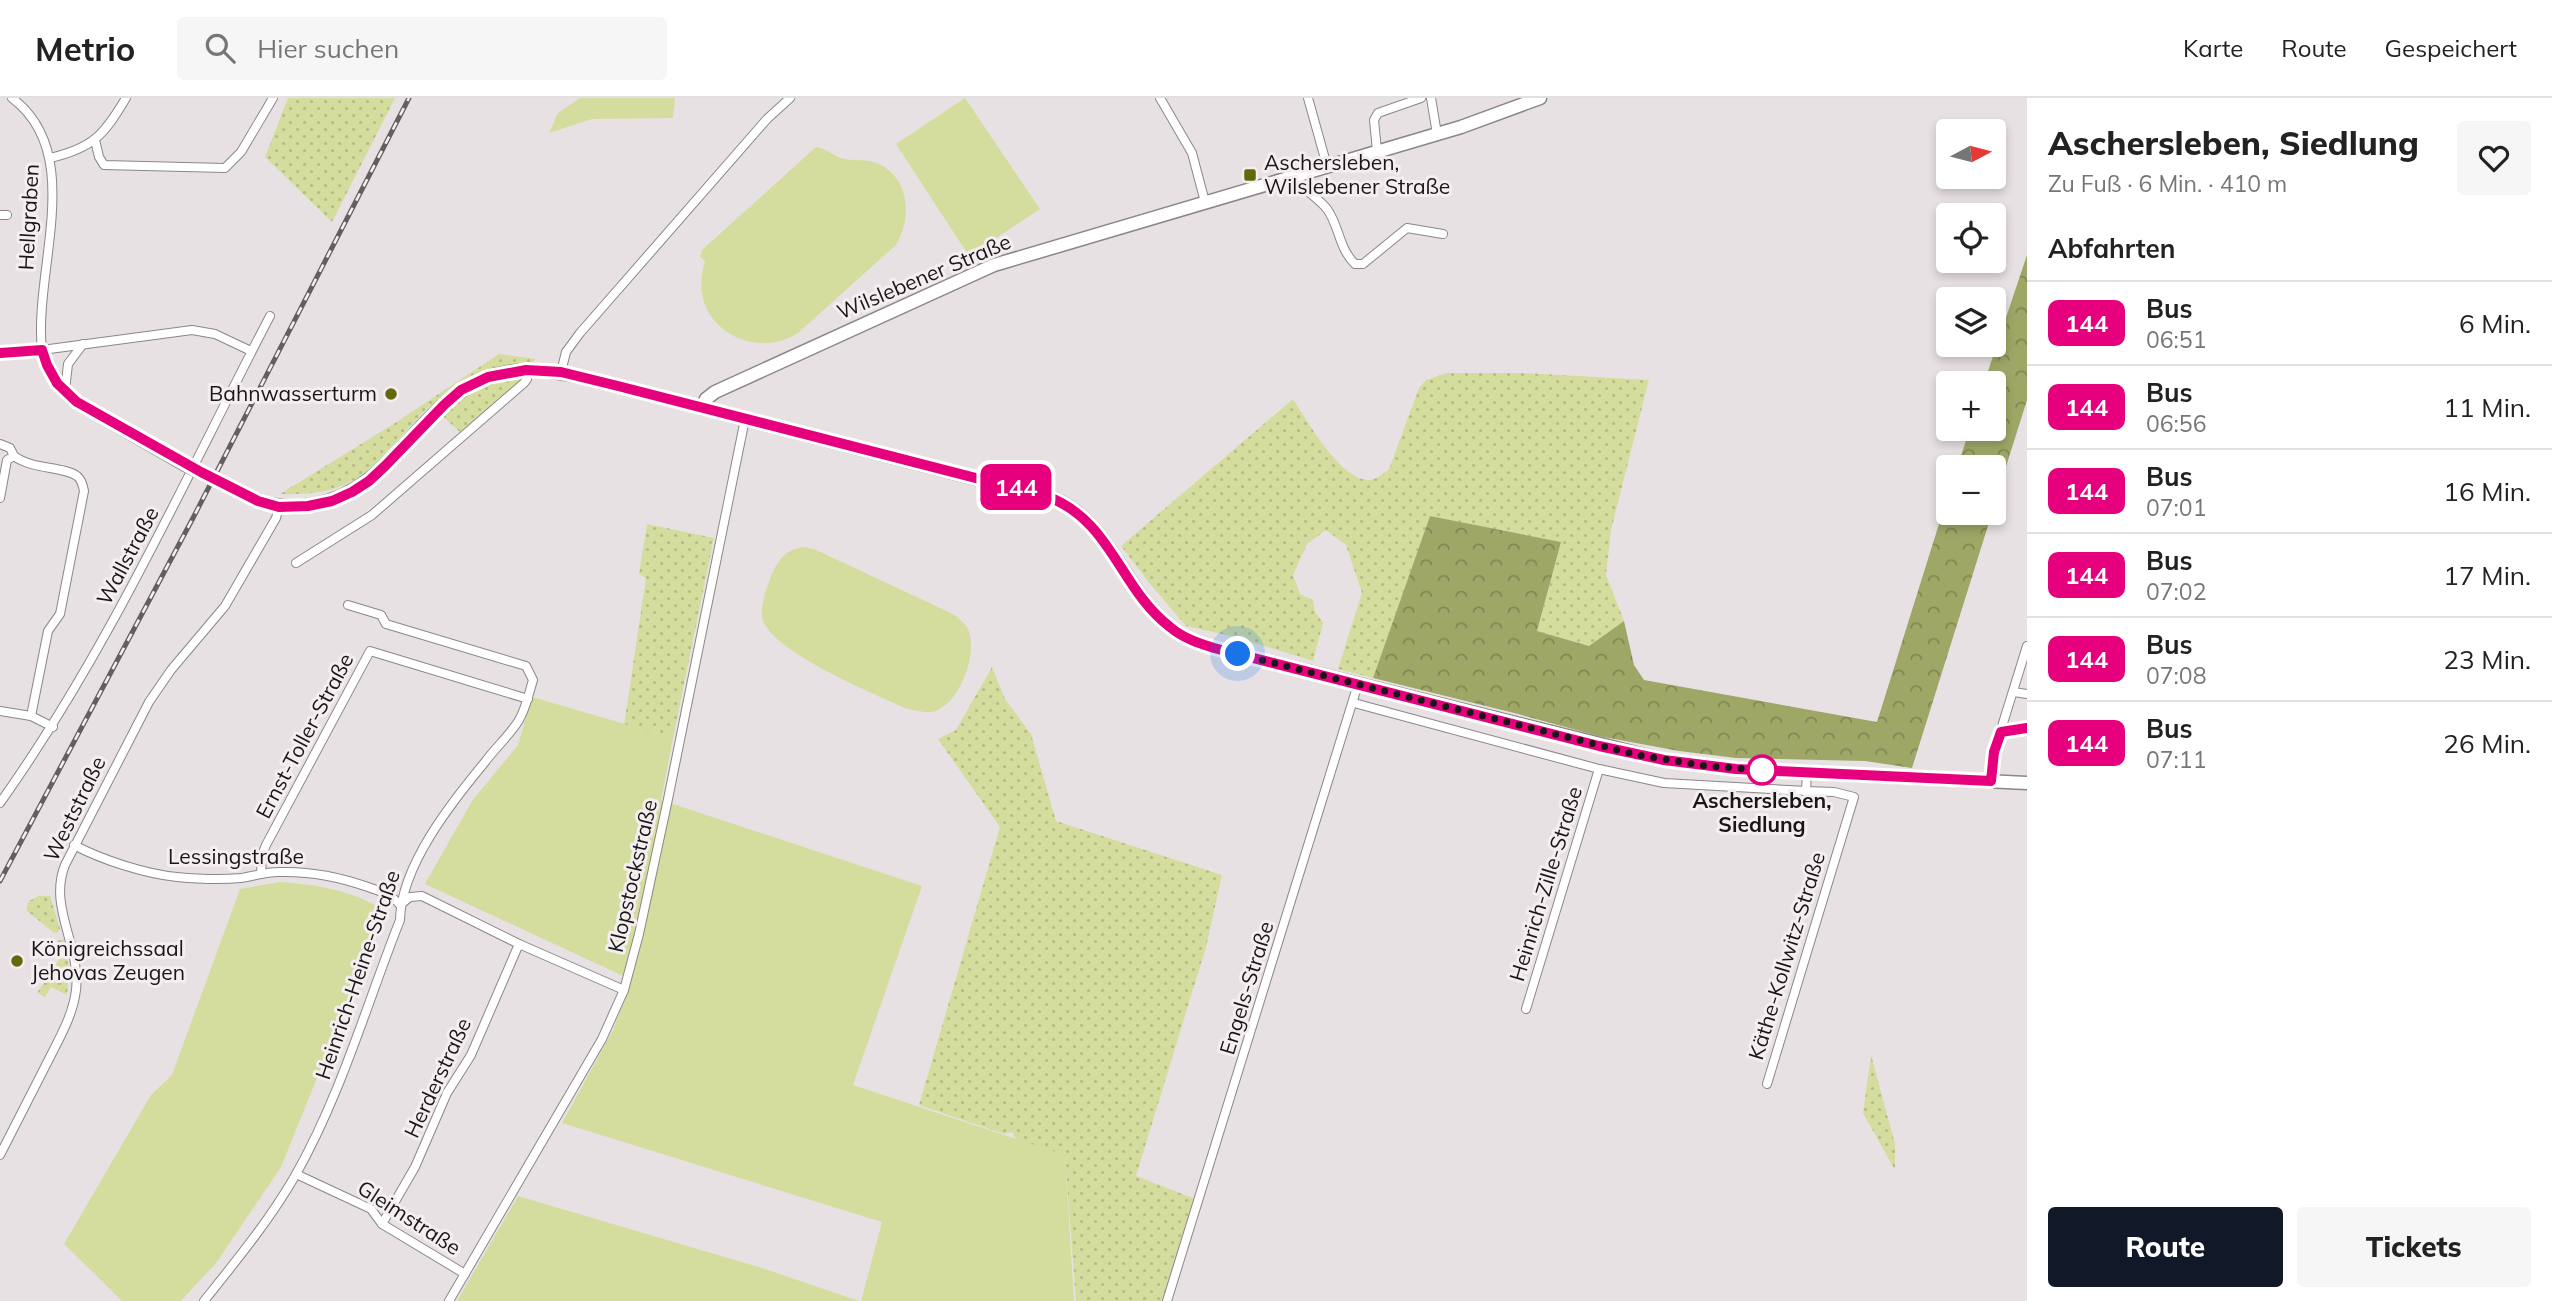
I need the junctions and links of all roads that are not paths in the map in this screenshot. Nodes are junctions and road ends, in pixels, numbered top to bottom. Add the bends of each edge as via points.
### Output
1 (12, 98) edge
2 (126, 98) edge
3 (273, 98) edge
4 (790, 98) edge
5 (1160, 98) edge
6 (1308, 98) edge
7 (1421, 98) edge
8 (1431, 98) edge
9 (1540, 98) edge
10 (1441, 132) junction
11 (95, 140) junction
12 (1377, 151) junction
13 (50, 158) junction
14 (1327, 166) junction
15 (1296, 175) junction
16 (1205, 202) junction
17 (1443, 234) dead end
18 (270, 316) dead end
19 (83, 344) junction
20 (42, 350) junction
21 (251, 351) junction
22 (0, 353) edge
23 (526, 370) junction
24 (561, 372) junction
25 (66, 393) junction
26 (702, 408) junction
27 (745, 419) junction
28 (0, 444) edge
29 (14, 456) junction
30 (1, 485) edge
31 (0, 498) edge
32 (279, 507) junction
33 (296, 563) dead end
34 (348, 605) dead end
35 (2027, 646) edge
36 (1358, 684) junction
37 (2014, 692) junction
38 (2027, 694) edge
39 (528, 699) junction
40 (1354, 703) junction
41 (0, 711) edge
42 (31, 716) junction
43 (53, 727) junction
44 (1599, 769) junction
45 (1807, 772) junction
46 (1991, 781) junction
47 (2027, 783) edge
48 (1806, 790) junction
49 (0, 803) edge
50 (74, 845) junction
51 (261, 874) junction
52 (400, 905) junction
53 (519, 944) junction
54 (624, 990) junction
55 (1526, 1009) dead end
56 (1767, 1084) dead end
57 (0, 1155) edge
58 (296, 1174) junction
59 (382, 1224) junction
60 (465, 1274) junction
61 (204, 1301) edge
62 (449, 1301) edge
63 (1167, 1301) edge

1 - 13 street, Hellgraben via 38,125
2 - 11 street
3 - 11 street via 241,152 225,168 104,165
4 - 24 street via 580,333 566,352
5 - 16 street via 1192,153
6 - 14 street
7 - 12 street via 1378,113 1374,120
8 - 10 street
9 - 10 main road, Wilslebener Straße
10 - 12 main road, Wilslebener Straße
11 - 13 street
12 - 14 main road, Wilslebener Straße
13 - 20 street, Hellgraben via 52,195 40,323
14 - 15 main road, Wilslebener Straße
15 - 16 main road, Wilslebener Straße
15 - 17 street via 1328,210 1354,264 1363,264 1407,228
16 - 26 main road, Wilslebener Straße via 968,275 715,392
18 - 21 street, Wallstraße
19 - 20 street
19 - 21 street via 192,330 215,334
19 - 25 street via 68,364
20 - 22 main road
20 - 25 main road
21 - 43 street, Wallstraße via 142,568
23 - 24 main road
23 - 32 main road via 488,377 461,390 369,481 352,492 308,506
23 - 33 street via 524,383 372,514
24 - 26 main road
25 - 32 main road, bridge via 184,464
26 - 27 main road
27 - 36 main road via 1063,503 1087,520 1145,602 1183,636
27 - 54 street, Klopstockstraße
28 - 29 street, Wallstraße
29 - 30 street via 7,460
29 - 42 street, Wallstraße via 23,463 76,475 84,491 60,614 48,631
30 - 31 street
32 - 50 street, Weststraße via 225,606 149,702
34 - 39 street via 381,615 386,624 526,666 533,680
35 - 37 street
36 - 40 street, Engels-Straße
36 - 45 main road via 1638,755 1722,768
37 - 38 street
37 - 46 street via 1994,752
39 - 51 street, Ernst-Toller-Straße via 370,651 266,845
39 - 52 street, Heinrich-Heine-Straße via 519,720 469,780 432,836
40 - 44 street
40 - 63 street, Engels-Straße
41 - 42 street
42 - 43 street
43 - 49 street, Wallstraße
44 - 48 street via 1688,786
44 - 55 street, Heinrich-Zille-Straße
45 - 46 main road
45 - 48 street
46 - 47 main road
48 - 56 street, Käthe-Kollwitz-Straße via 1854,797
50 - 51 street, Lessingstraße via 173,877 231,879
50 - 57 street, Weststraße via 59,892 75,957 74,1001
51 - 52 street, Lessingstraße via 292,872 337,878 395,898
52 - 53 street via 410,897 422,896
52 - 58 street, Heinrich-Heine-Straße via 400,920 351,1054
53 - 54 street
53 - 59 street, Herderstraße via 475,1046
54 - 60 street, Klopstockstraße via 602,1039
58 - 59 street, Gleimstraße via 371,1209
58 - 61 street, Heinrich-Heine-Straße
59 - 60 street, Gleimstraße
60 - 62 street, Klopstockstraße

